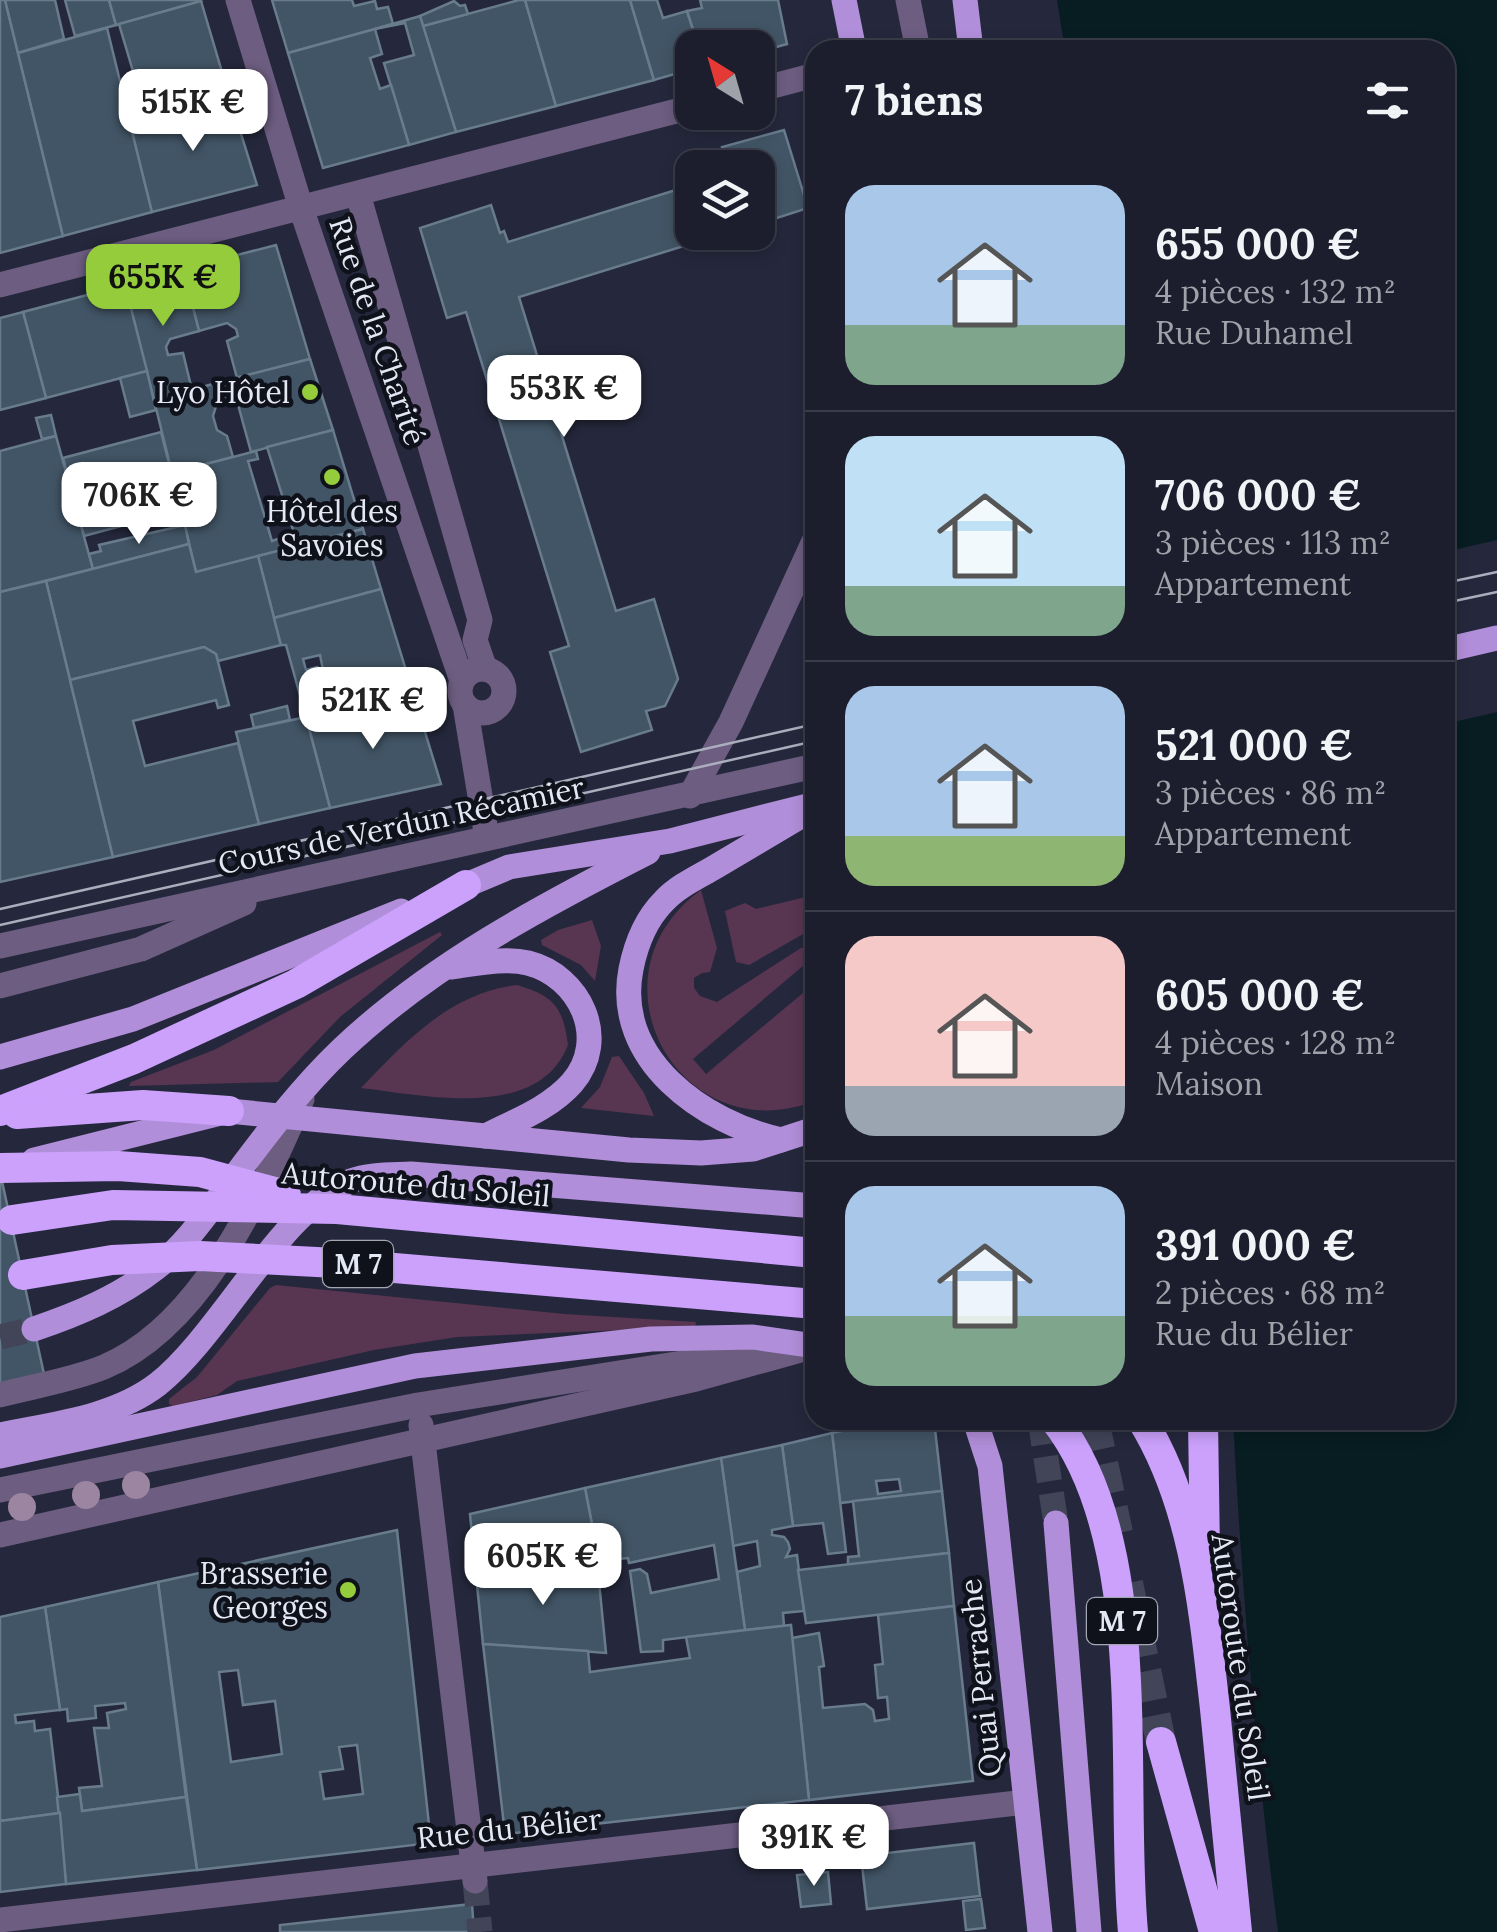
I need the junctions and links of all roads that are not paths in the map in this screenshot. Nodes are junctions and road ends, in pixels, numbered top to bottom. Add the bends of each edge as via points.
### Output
1 (238, 0) edge
2 (844, 0) edge
3 (908, 0) edge
4 (966, 0) edge
5 (852, 40) edge
6 (916, 40) edge
7 (969, 40) edge
8 (805, 78) edge
9 (775, 86) edge
10 (675, 111) edge
11 (358, 194) junction
12 (302, 208) junction
13 (0, 285) edge
14 (805, 561) edge
15 (1497, 638) edge
16 (1455, 648) edge
17 (471, 685) junction
18 (805, 768) edge
19 (690, 796) junction
20 (805, 808) edge
21 (805, 812) edge
22 (486, 838) junction
23 (670, 841) junction
24 (294, 881) junction
25 (466, 885) junction
26 (0, 946) edge
27 (446, 968) junction
28 (0, 986) edge
29 (0, 1057) edge
30 (308, 1085) junction
31 (228, 1110) junction
32 (0, 1113) edge
33 (805, 1133) edge
34 (486, 1136) junction
35 (786, 1141) junction
36 (0, 1168) edge
37 (805, 1205) edge
38 (337, 1209) junction
39 (12, 1220) dead end
40 (805, 1252) edge
41 (23, 1275) dead end
42 (805, 1303) edge
43 (34, 1329) tunnel mouth
44 (805, 1345) edge
45 (805, 1347) edge
46 (805, 1349) edge
47 (0, 1395) edge
48 (418, 1405) junction
49 (978, 1430) edge
50 (1061, 1430) edge
51 (1147, 1430) edge
52 (1203, 1430) edge
53 (0, 1436) edge
54 (423, 1440) junction
55 (0, 1456) edge
56 (0, 1490) edge
57 (1056, 1523) tunnel mouth
58 (0, 1535) edge
59 (1206, 1631) junction
60 (1161, 1742) tunnel mouth
61 (1025, 1802) junction
62 (474, 1873) junction
63 (0, 1920) edge
64 (1040, 1932) edge
65 (1089, 1932) edge
66 (1133, 1932) edge
67 (1214, 1932) edge
68 (1237, 1932) edge

1 - 12 street, Rue de la Charité
2 - 5 main road
3 - 6 street
4 - 7 main road
8 - 9 street
10 - 11 street
11 - 12 street
11 - 17 street, Rue de la Charité via 480,620
12 - 13 street
12 - 17 street, Rue de la Charité
14 - 19 street
15 - 16 main road
17 - 22 street, Rue de la Charité
18 - 19 street, Cours de Verdun Récamier
19 - 22 street, Cours de Verdun Récamier
20 - 23 main road
21 - 35 main road via 664,901 642,934 630,978 634,1024 672,1086 732,1124
22 - 24 street, Cours de Verdun Récamier
23 - 25 main road via 509,866
23 - 27 main road via 513,922
24 - 26 street, Cours de Verdun Récamier
24 - 28 street via 141,950
25 - 29 main road via 133,1019
25 - 32 highway via 296,984
27 - 30 main road via 343,1048
27 - 34 main road via 510,960 547,969 575,992 588,1023 586,1057 574,1080 553,1100
30 - 43 main road via 190,1234 134,1285
30 - 47 street via 266,1180 203,1284 168,1322 108,1366
31 - 32 highway via 143,1105
31 - 34 main road
31 - 36 main road
33 - 35 main road
34 - 35 main road via 701,1153
36 - 38 highway via 200,1172
37 - 53 main road via 411,1174 353,1180 292,1226 192,1354 156,1386 88,1416
38 - 39 highway, Autoroute du Soleil / M 7 via 114,1205
38 - 40 highway, Autoroute du Soleil / M 7
41 - 42 highway, M 7 via 112,1260 200,1256
44 - 55 main road via 754,1337 651,1340 415,1366
45 - 48 street
46 - 54 street
48 - 54 street
48 - 56 street
49 - 61 main road, Quai Perrache via 990,1466
50 - 66 highway, M 7 via 1088,1473 1110,1543 1122,1622
51 - 59 highway, Autoroute du Soleil / M 7 via 1184,1519
52 - 59 highway
54 - 58 street
54 - 62 street
57 - 65 main road
59 - 68 highway, Autoroute du Soleil / M 7
60 - 67 highway
61 - 62 street, Rue du Bélier
61 - 64 main road, Quai Perrache
62 - 63 street, Rue du Bélier

